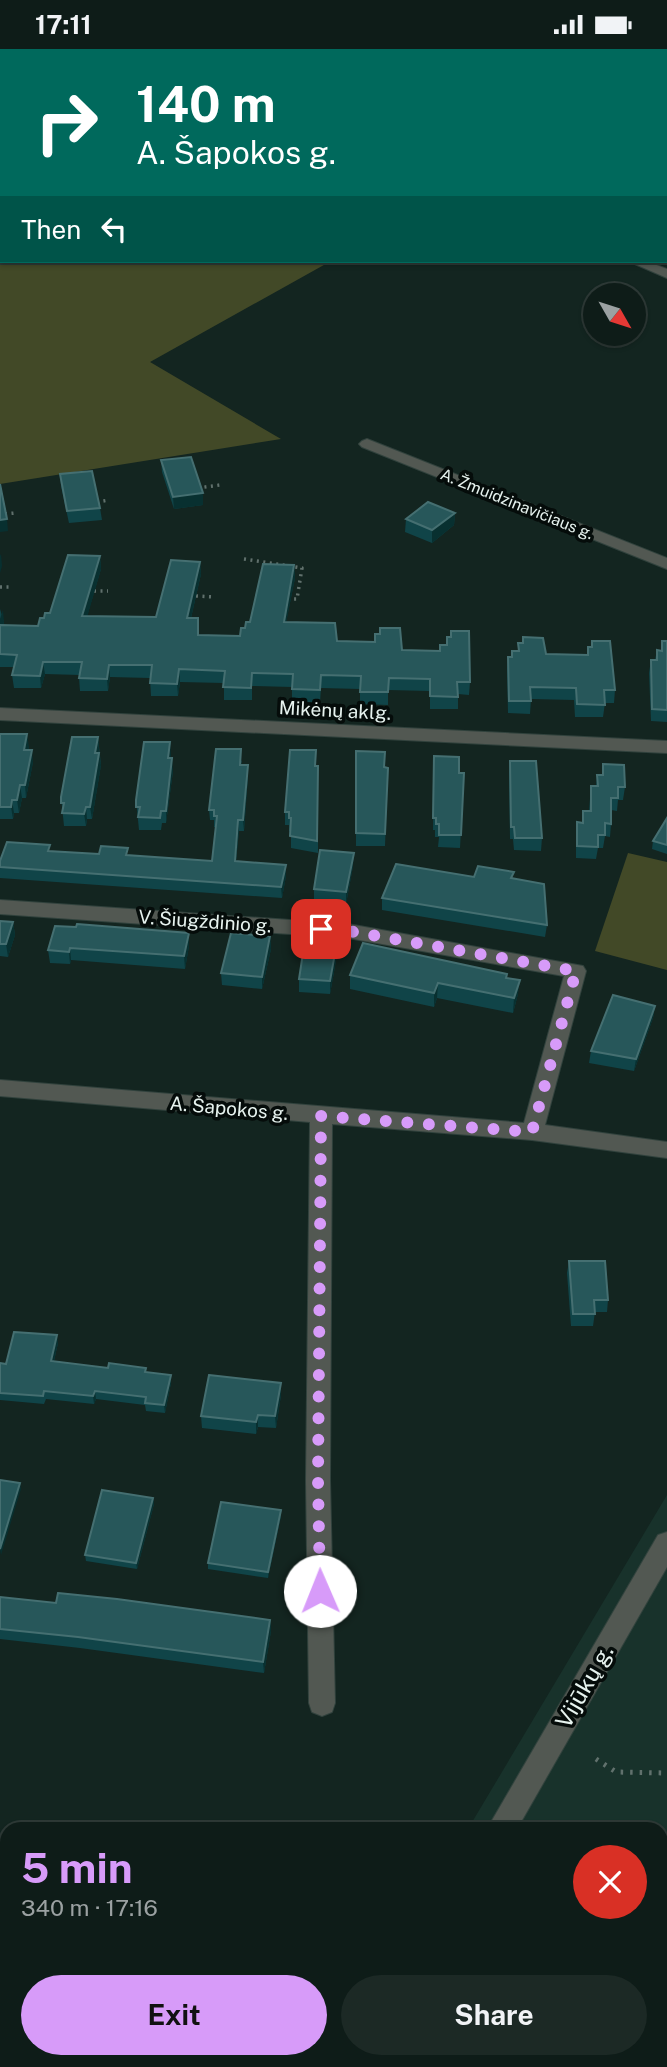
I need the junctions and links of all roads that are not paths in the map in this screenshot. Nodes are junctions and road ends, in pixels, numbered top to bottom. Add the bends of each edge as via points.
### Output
1 (640, 263) edge
2 (667, 274) edge
3 (367, 444) dead end
4 (667, 564) edge
5 (0, 714) edge
6 (667, 747) edge
7 (0, 907) edge
8 (0, 1089) edge
9 (321, 1116) junction
10 (532, 1132) junction
11 (667, 1150) edge
12 (667, 1543) edge
13 (322, 1703) dead end
14 (505, 1822) edge

1 - 2 street
3 - 4 street, A. Žmuidzinavičiaus g.
5 - 6 street, Mikėnų aklg.
7 - 10 street, V. Šiugždinio g. via 348,931 576,971
8 - 9 street, A. Šapokos g.
9 - 10 street, A. Šapokos g.
9 - 13 street via 318,1480
10 - 11 street, A. Šapokos g.
12 - 14 street, Vijūkų g.

